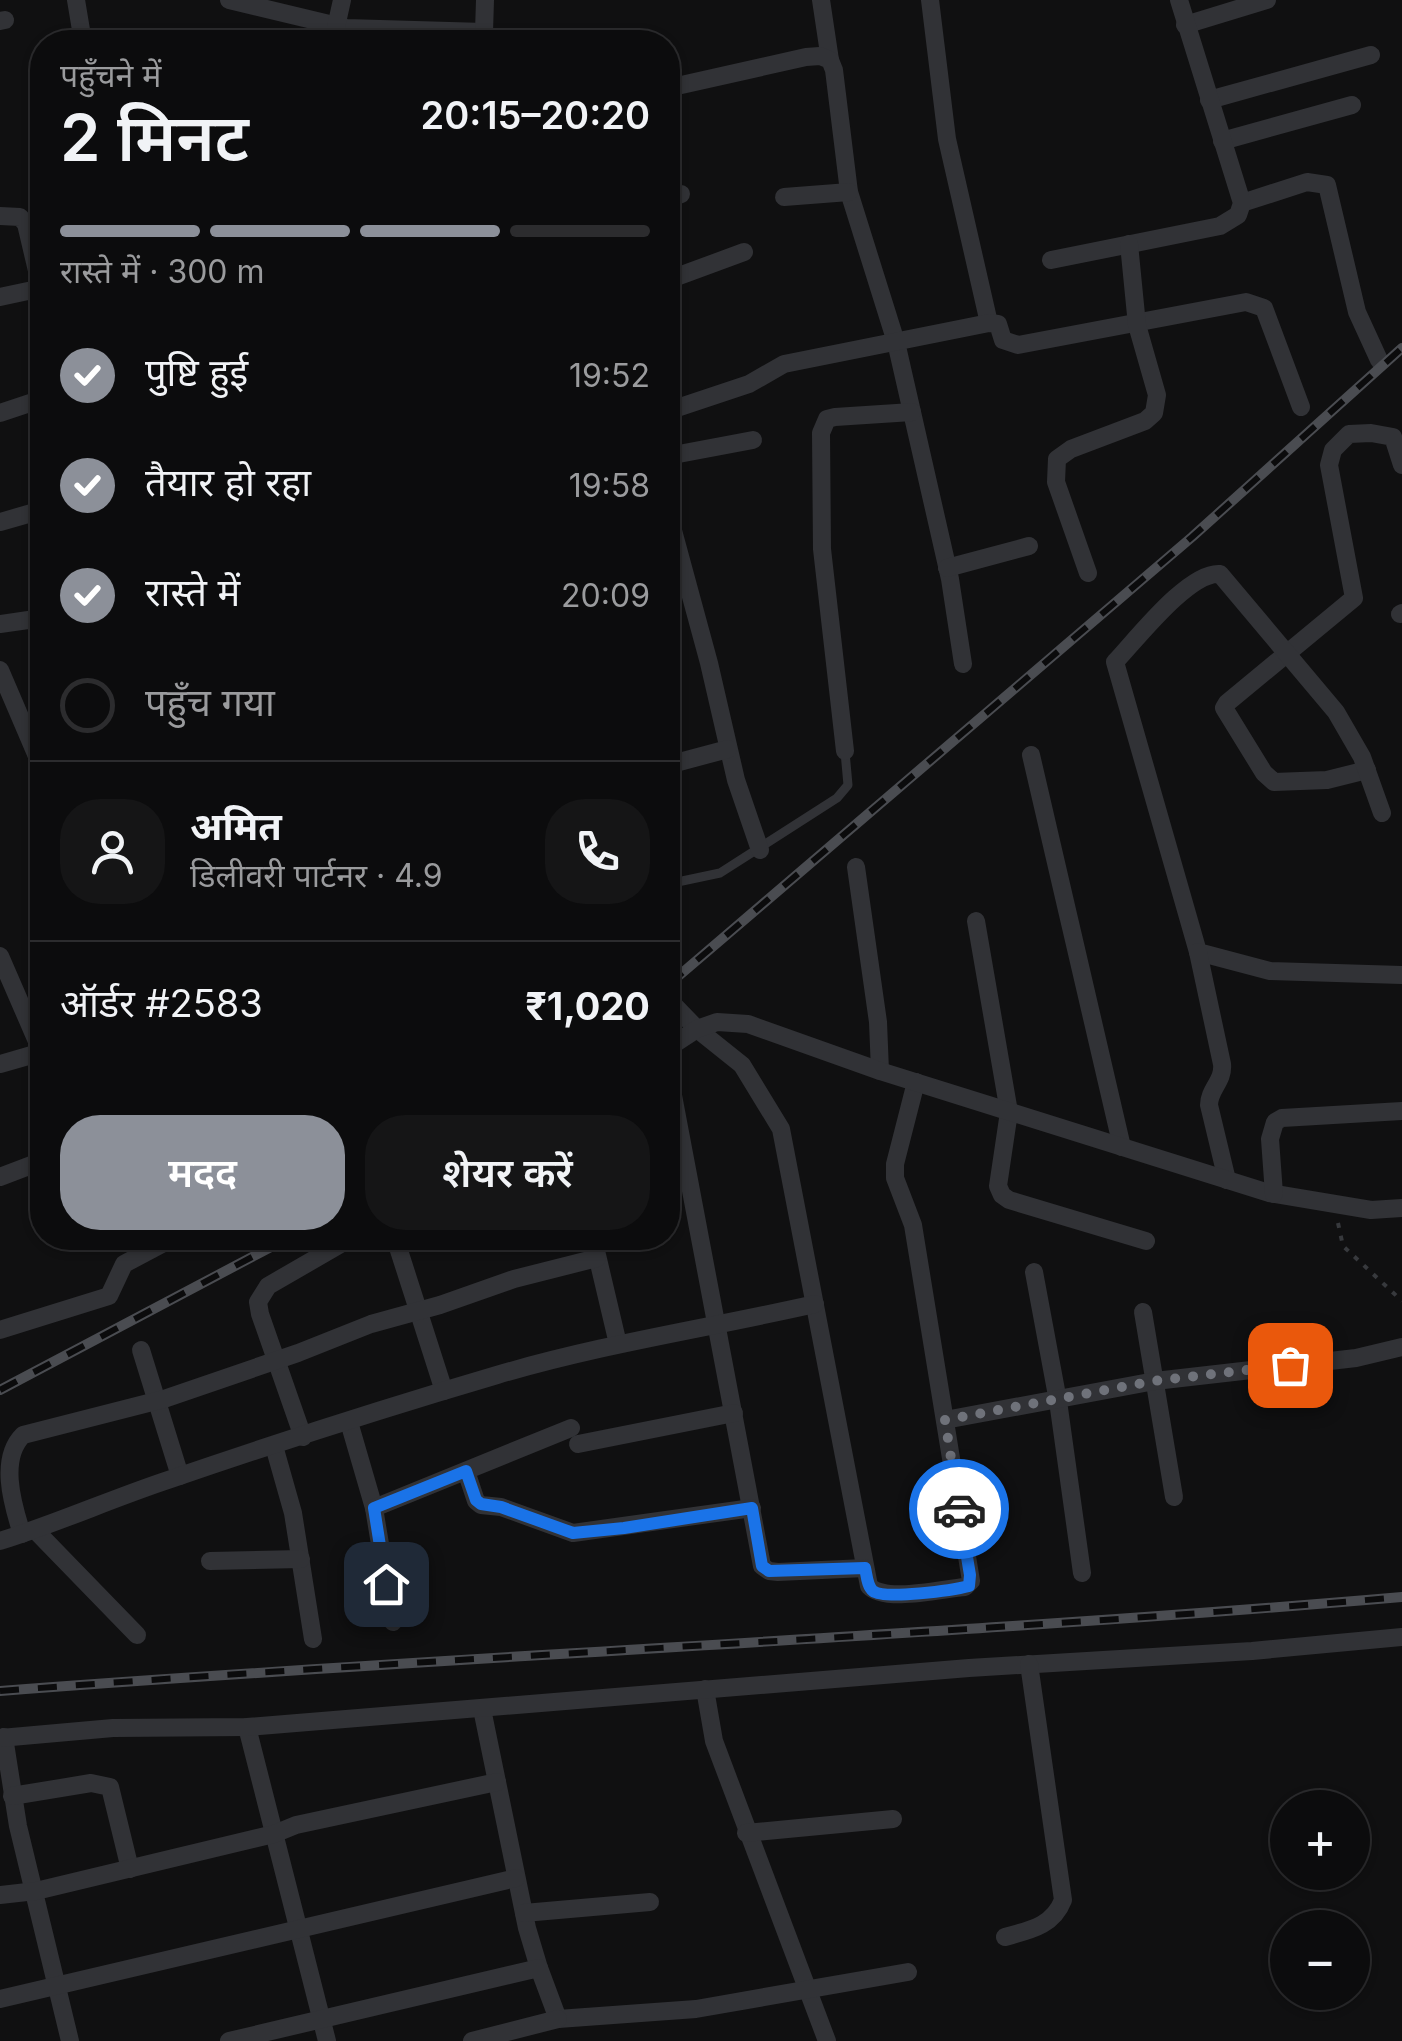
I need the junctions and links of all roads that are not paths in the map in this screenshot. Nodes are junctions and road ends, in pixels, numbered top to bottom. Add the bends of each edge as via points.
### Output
1 (76, 0) edge
2 (229, 0) edge
3 (342, 0) edge
4 (485, 0) edge
5 (821, 0) edge
6 (930, 0) edge
7 (1178, 0) edge
8 (1267, 0) edge
9 (1185, 25) junction
10 (336, 26) junction
11 (81, 30) edge
12 (390, 30) edge
13 (485, 30) edge
14 (1372, 55) dead end
15 (830, 60) junction
16 (680, 85) edge
17 (1208, 100) junction
18 (1352, 106) dead end
19 (1222, 141) junction
20 (848, 192) junction
21 (784, 197) dead end
22 (1242, 203) junction
23 (0, 216) edge
24 (30, 240) edge
25 (1129, 244) junction
26 (744, 252) dead end
27 (1051, 260) dead end
28 (680, 276) edge
29 (30, 292) edge
30 (0, 297) edge
31 (989, 323) junction
32 (1136, 325) junction
33 (896, 342) junction
34 (1379, 360) dead end
35 (30, 403) edge
36 (680, 407) edge
37 (1301, 407) dead end
38 (912, 412) junction
39 (0, 413) edge
40 (753, 440) dead end
41 (680, 454) edge
42 (1402, 465) edge
43 (30, 514) edge
44 (0, 522) edge
45 (1029, 546) dead end
46 (680, 555) edge
47 (947, 568) junction
48 (1088, 573) dead end
49 (30, 620) edge
50 (0, 624) edge
51 (1285, 652) junction
52 (963, 664) dead end
53 (0, 670) edge
54 (30, 740) edge
55 (728, 749) junction
56 (845, 751) joint
57 (1031, 755) dead end
58 (680, 762) edge
59 (1367, 770) junction
60 (1382, 813) dead end
61 (760, 850) junction
62 (856, 867) dead end
63 (680, 881) edge
64 (976, 922) dead end
65 (1198, 952) junction
66 (0, 956) edge
67 (1402, 975) edge
68 (680, 1011) edge
69 (30, 1025) edge
70 (697, 1029) junction
71 (680, 1040) edge
72 (30, 1055) edge
73 (0, 1064) edge
74 (880, 1071) junction
75 (916, 1082) junction
76 (1402, 1111) edge
77 (1010, 1112) junction
78 (680, 1134) edge
79 (1122, 1147) junction
80 (30, 1166) edge
81 (0, 1178) edge
82 (1227, 1180) junction
83 (1274, 1194) junction
84 (1402, 1208) edge
85 (1146, 1242) dead end
86 (150, 1250) edge
87 (332, 1250) edge
88 (399, 1250) edge
89 (595, 1250) edge
90 (597, 1258) junction
91 (1034, 1272) dead end
92 (815, 1304) junction
93 (419, 1310) junction
94 (1143, 1312) dead end
95 (716, 1327) junction
96 (0, 1330) edge
97 (618, 1344) junction
98 (1402, 1347) edge
99 (142, 1350) dead end
100 (278, 1360) junction
101 (1154, 1381) junction
102 (444, 1391) junction
103 (159, 1400) junction
104 (1058, 1401) junction
105 (734, 1413) junction
106 (945, 1420) junction
107 (349, 1422) junction
108 (303, 1437) junction
109 (274, 1446) junction
110 (466, 1471) junction
111 (180, 1476) junction
112 (1174, 1497) dead end
113 (374, 1508) junction
114 (752, 1508) junction
115 (28, 1532) junction
116 (0, 1541) edge
117 (301, 1559) junction
118 (210, 1561) dead end
119 (865, 1568) junction
120 (1082, 1574) dead end
121 (393, 1622) dead end
122 (137, 1635) dead end
123 (1402, 1637) edge
124 (314, 1639) dead end
125 (1029, 1664) junction
126 (705, 1689) junction
127 (482, 1710) junction
128 (247, 1727) junction
129 (2, 1738) edge
130 (497, 1782) junction
131 (12, 1796) junction
132 (893, 1819) dead end
133 (9, 1828) edge
134 (746, 1833) junction
135 (274, 1834) junction
136 (130, 1869) junction
137 (516, 1878) junction
138 (36, 1891) junction
139 (0, 1896) edge
140 (650, 1902) dead end
141 (524, 1913) junction
142 (298, 1928) junction
143 (1005, 1937) dead end
144 (539, 1968) junction
145 (908, 1972) dead end
146 (55, 1986) junction
147 (810, 1992) junction
148 (0, 1999) edge
149 (558, 2019) junction
150 (322, 2020) junction
151 (505, 2037) edge
152 (70, 2041) edge
153 (229, 2041) edge
154 (327, 2041) edge
155 (472, 2041) edge
156 (827, 2041) edge

1 - 11 street
2 - 10 street
3 - 10 street
4 - 13 street
5 - 15 street
6 - 31 street via 947,139
7 - 9 street
8 - 9 street
9 - 17 street
10 - 12 street
14 - 17 street
15 - 16 street via 806,57
15 - 20 street
17 - 19 street
18 - 19 street
19 - 22 street
20 - 21 street
20 - 33 street
22 - 25 street via 1232,222
22 - 34 street via 1307,182 1327,186 1357,312
23 - 24 street via 20,217
25 - 27 street
25 - 32 street
26 - 28 street
29 - 30 street
31 - 32 street via 1018,345
31 - 33 street
32 - 37 street via 1256,304 1268,316
32 - 48 street via 1158,395 1154,413 1057,459 1056,482
33 - 36 street via 784,364 750,384
33 - 38 street
35 - 39 street
38 - 47 street
38 - 56 street via 835,416 821,433 822,549
40 - 41 street
42 - 51 street via 1393,437 1349,434 1333,450 1329,465 1354,598
43 - 44 street
45 - 47 street
46 - 55 street
47 - 52 street
49 - 50 street
51 - 59 street via 1336,712
51 - 59 street via 1224,708 1264,774 1280,783
51 - 65 street via 1220,574 1211,573 1177,596 1115,662
53 - 54 street
55 - 58 street
55 - 61 street
56 - 61 lane via 848,786
57 - 79 street
59 - 60 street
61 - 63 lane via 720,872
62 - 74 street
64 - 77 street
65 - 67 street via 1270,970
65 - 82 street via 1222,1064 1209,1104
66 - 69 street
68 - 70 street
70 - 71 street
70 - 74 street via 717,1022 748,1024
70 - 92 street via 742,1065 781,1129
72 - 73 street
74 - 75 street
75 - 77 street
75 - 106 street via 895,1178 913,1225
76 - 83 street via 1275,1122
77 - 79 street
77 - 85 street via 1002,1195
78 - 95 street
79 - 82 street
80 - 81 street
82 - 83 street
83 - 84 street via 1371,1210
86 - 96 street via 124,1264 110,1296
87 - 100 street via 262,1293 260,1314
88 - 93 street
89 - 90 street
90 - 93 street
90 - 97 street
91 - 104 street
92 - 95 street
92 - 119 street
93 - 100 street
93 - 102 street
94 - 101 street
95 - 97 street
95 - 105 street
97 - 102 street
98 - 101 street
99 - 103 street
100 - 103 street
100 - 108 street
101 - 104 street
101 - 112 street
102 - 107 street
103 - 111 street
103 - 115 street via 9,1443 1,1468
104 - 106 street
104 - 120 street
105 - 110 street via 574,1436
105 - 114 street
106 - 119 street via 969,1586 880,1594 868,1586
107 - 108 street
107 - 113 street
108 - 109 street
109 - 111 street
109 - 117 street
110 - 113 street
110 - 114 street via 481,1504 573,1533
111 - 115 street
113 - 121 street
114 - 119 street via 762,1566 769,1571
115 - 116 street
115 - 122 street
117 - 118 street
117 - 124 street
123 - 125 street
125 - 126 street
125 - 143 street via 1063,1900 1057,1916
126 - 127 street
126 - 134 street via 714,1741
127 - 128 street
127 - 130 street
128 - 129 street via 113,1728
128 - 135 street
129 - 131 street
130 - 135 street
130 - 137 street
131 - 133 street
131 - 136 street via 90,1783 110,1787
132 - 134 street
133 - 138 street
134 - 147 street
135 - 136 street
135 - 142 street
136 - 138 street
137 - 141 street
137 - 142 street
138 - 139 street
138 - 146 street
140 - 141 street
141 - 144 street
142 - 146 street
142 - 150 street
144 - 149 street
144 - 150 street
145 - 147 street
146 - 148 street
146 - 152 street
147 - 149 street via 696,2010
147 - 156 street
149 - 151 street
150 - 153 street
150 - 154 street
151 - 155 street

